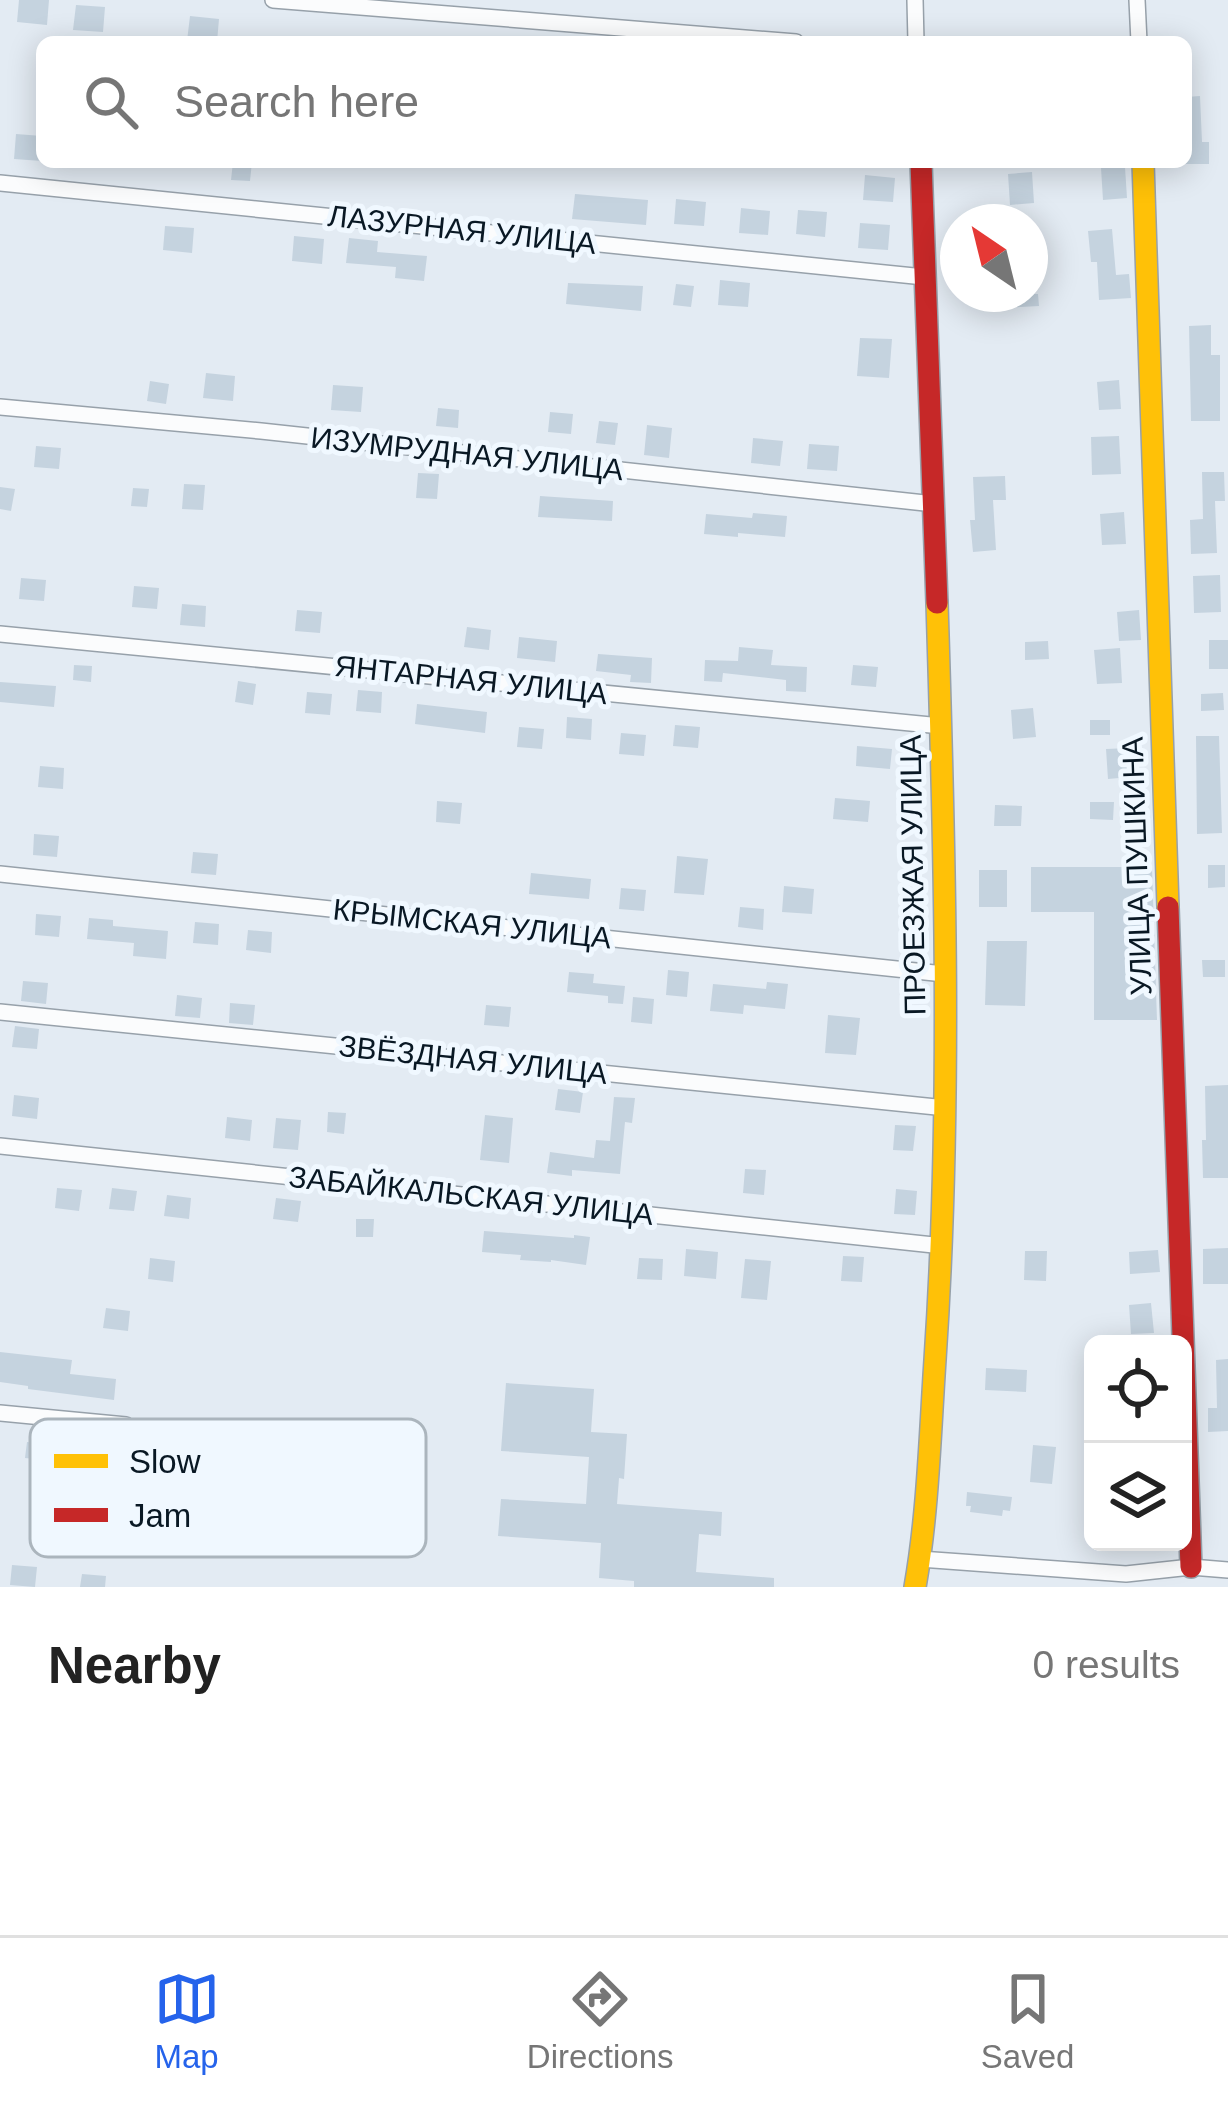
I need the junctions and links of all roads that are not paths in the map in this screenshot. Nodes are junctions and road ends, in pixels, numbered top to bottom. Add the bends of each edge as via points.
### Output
1 (273, 0) edge
2 (915, 0) edge
3 (1138, 0) edge
4 (721, 36) edge
5 (916, 36) edge
6 (1139, 36) edge
7 (921, 168) edge
8 (1143, 168) edge
9 (0, 183) edge
10 (925, 277) junction
11 (0, 406) edge
12 (934, 504) junction
13 (0, 634) edge
14 (941, 726) junction
15 (0, 874) edge
16 (944, 974) junction
17 (0, 1012) edge
18 (946, 1108) junction
19 (0, 1146) edge
20 (943, 1246) junction
21 (0, 1413) edge
22 (63, 1419) edge
23 (920, 1559) junction
24 (1191, 1567) junction
25 (1228, 1570) edge
26 (915, 1587) edge

1 - 4 street
2 - 5 street
3 - 6 street
7 - 10 street, ПРОЕЗЖАЯ УЛИЦА
8 - 24 street, УЛИЦА ПУШКИНА
9 - 10 street, ЛАЗУРНАЯ УЛИЦА
10 - 12 street, ПРОЕЗЖАЯ УЛИЦА
11 - 12 street, ИЗУМРУДНАЯ УЛИЦА
12 - 14 street, ПРОЕЗЖАЯ УЛИЦА
13 - 14 street, ЯНТАРНАЯ УЛИЦА
14 - 16 street, ПРОЕЗЖАЯ УЛИЦА
15 - 16 street, КРЫМСКАЯ УЛИЦА
16 - 18 street, ПРОЕЗЖАЯ УЛИЦА
17 - 18 street, ЗВЁЗДНАЯ УЛИЦА
18 - 20 street, ПРОЕЗЖАЯ УЛИЦА
19 - 20 street, ЗАБАЙКАЛЬСКАЯ УЛИЦА
20 - 23 street, ПРОЕЗЖАЯ УЛИЦА
21 - 22 street
23 - 24 street via 1126,1574
23 - 26 street, ПРОЕЗЖАЯ УЛИЦА
24 - 25 street

